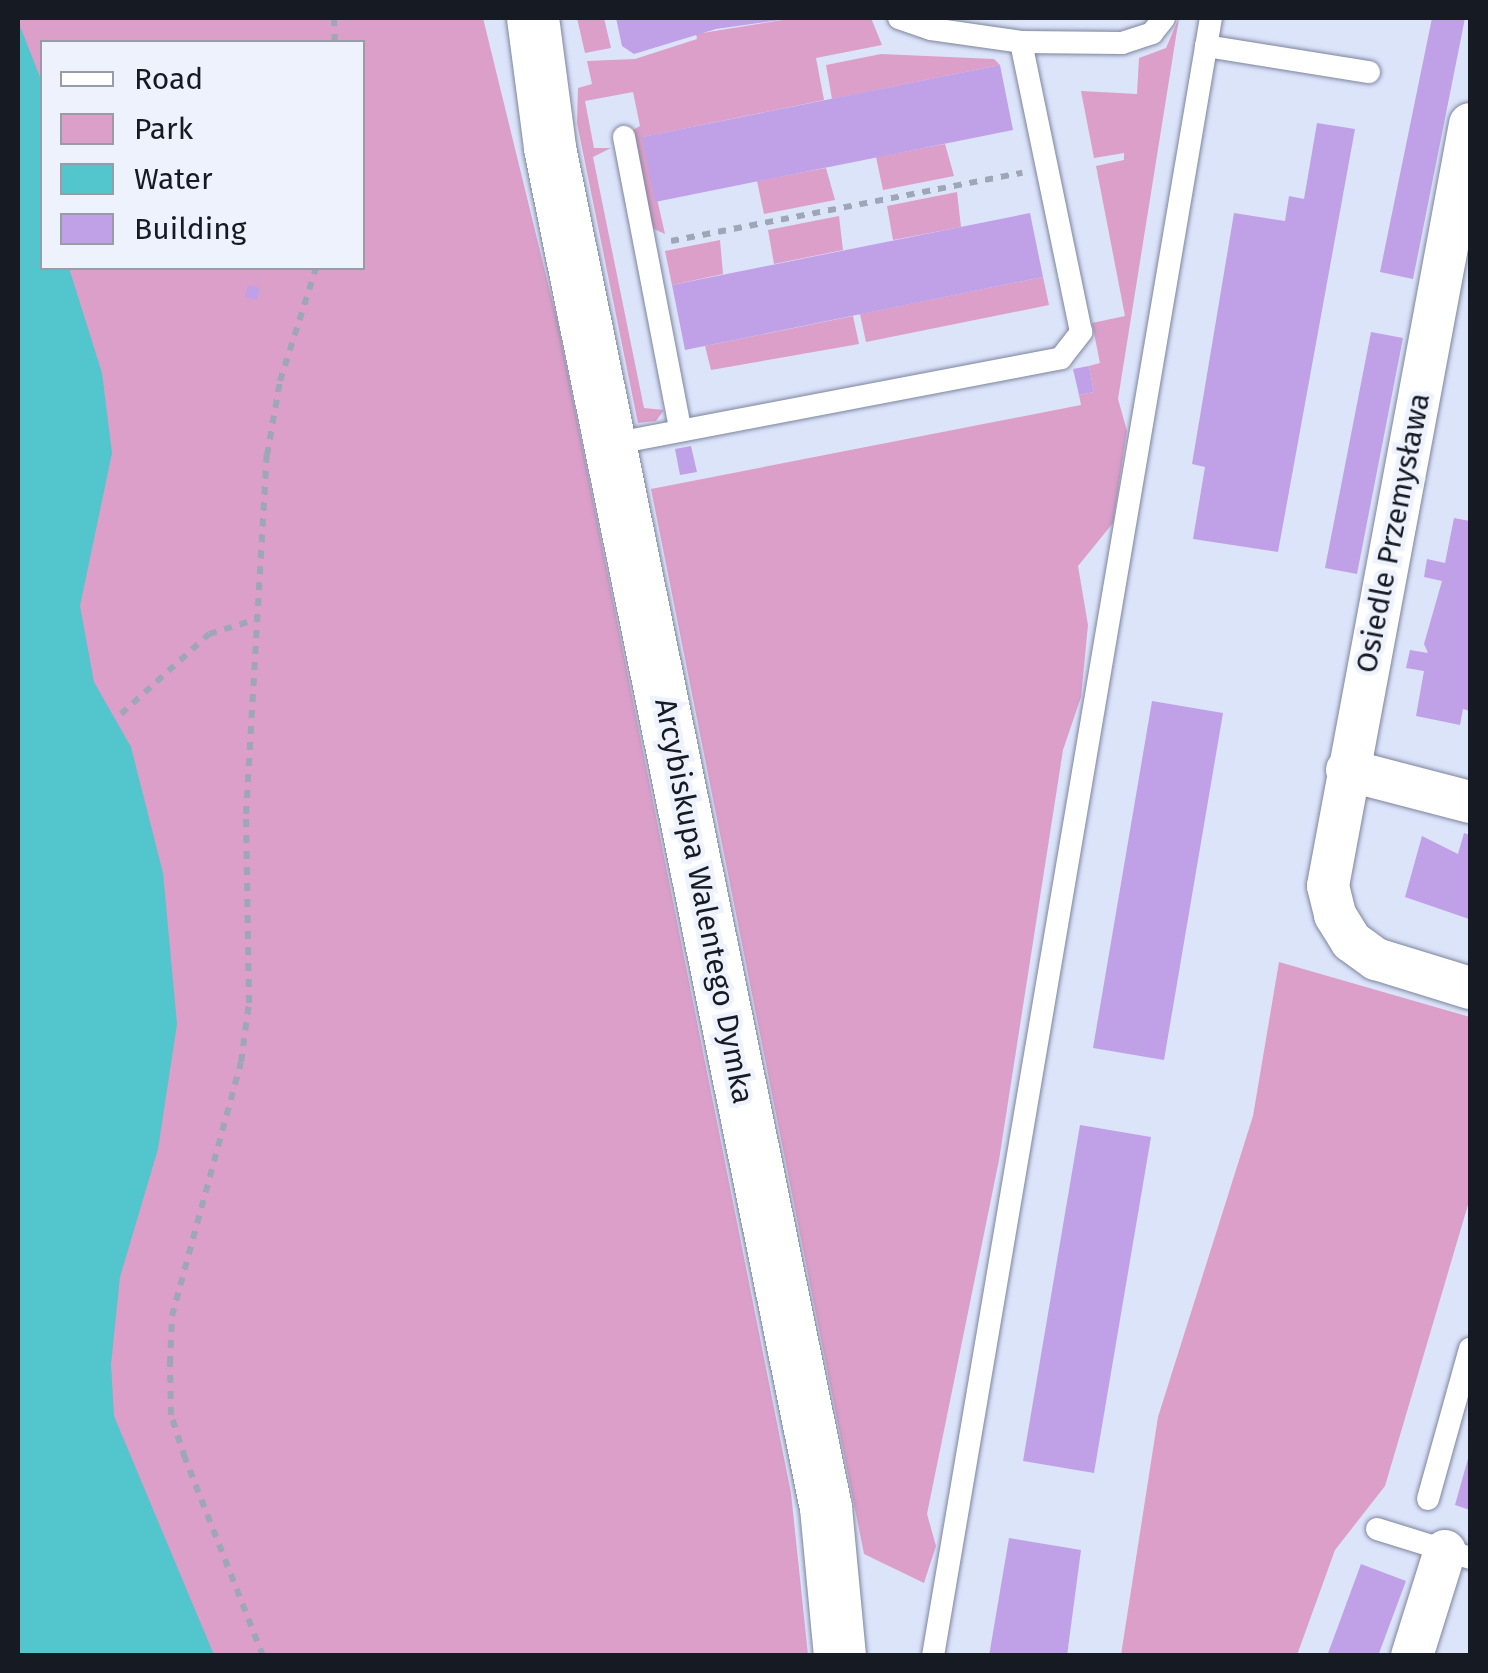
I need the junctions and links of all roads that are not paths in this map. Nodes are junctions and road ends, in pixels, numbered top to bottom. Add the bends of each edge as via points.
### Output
1 (506, 18) edge
2 (533, 18) edge
3 (898, 18) edge
4 (1164, 18) edge
5 (1210, 18) edge
6 (1021, 42) junction
7 (1206, 46) junction
8 (1369, 72) dead end
9 (1470, 124) edge
10 (624, 137) dead end
11 (550, 148) junction
12 (1454, 300) edge
13 (680, 430) junction
14 (612, 444) junction
15 (1347, 770) junction
16 (1470, 802) edge
17 (1470, 988) edge
18 (1470, 1349) edge
19 (1428, 1499) dead end
20 (1377, 1529) dead end
21 (1458, 1554) edge
22 (840, 1656) edge
23 (933, 1656) edge
24 (1412, 1656) edge

1 - 11 street, Arcybiskupa Walentego Dymka
2 - 11 street, Arcybiskupa Walentego Dymka
3 - 6 lane via 931,30
4 - 6 lane via 1152,34 1122,43
5 - 7 lane
6 - 13 lane via 1081,332 1061,358
7 - 8 lane
7 - 23 lane
9 - 12 street, Osiedle Przemysława
10 - 13 lane
11 - 14 street, Arcybiskupa Walentego Dymka
12 - 15 street, Osiedle Przemysława
13 - 14 lane
14 - 22 street, Arcybiskupa Walentego Dymka via 826,1508
15 - 16 street
15 - 17 street, Osiedle Przemysława via 1328,886 1335,915 1351,941 1376,960
18 - 19 lane
20 - 21 lane
21 - 24 street

